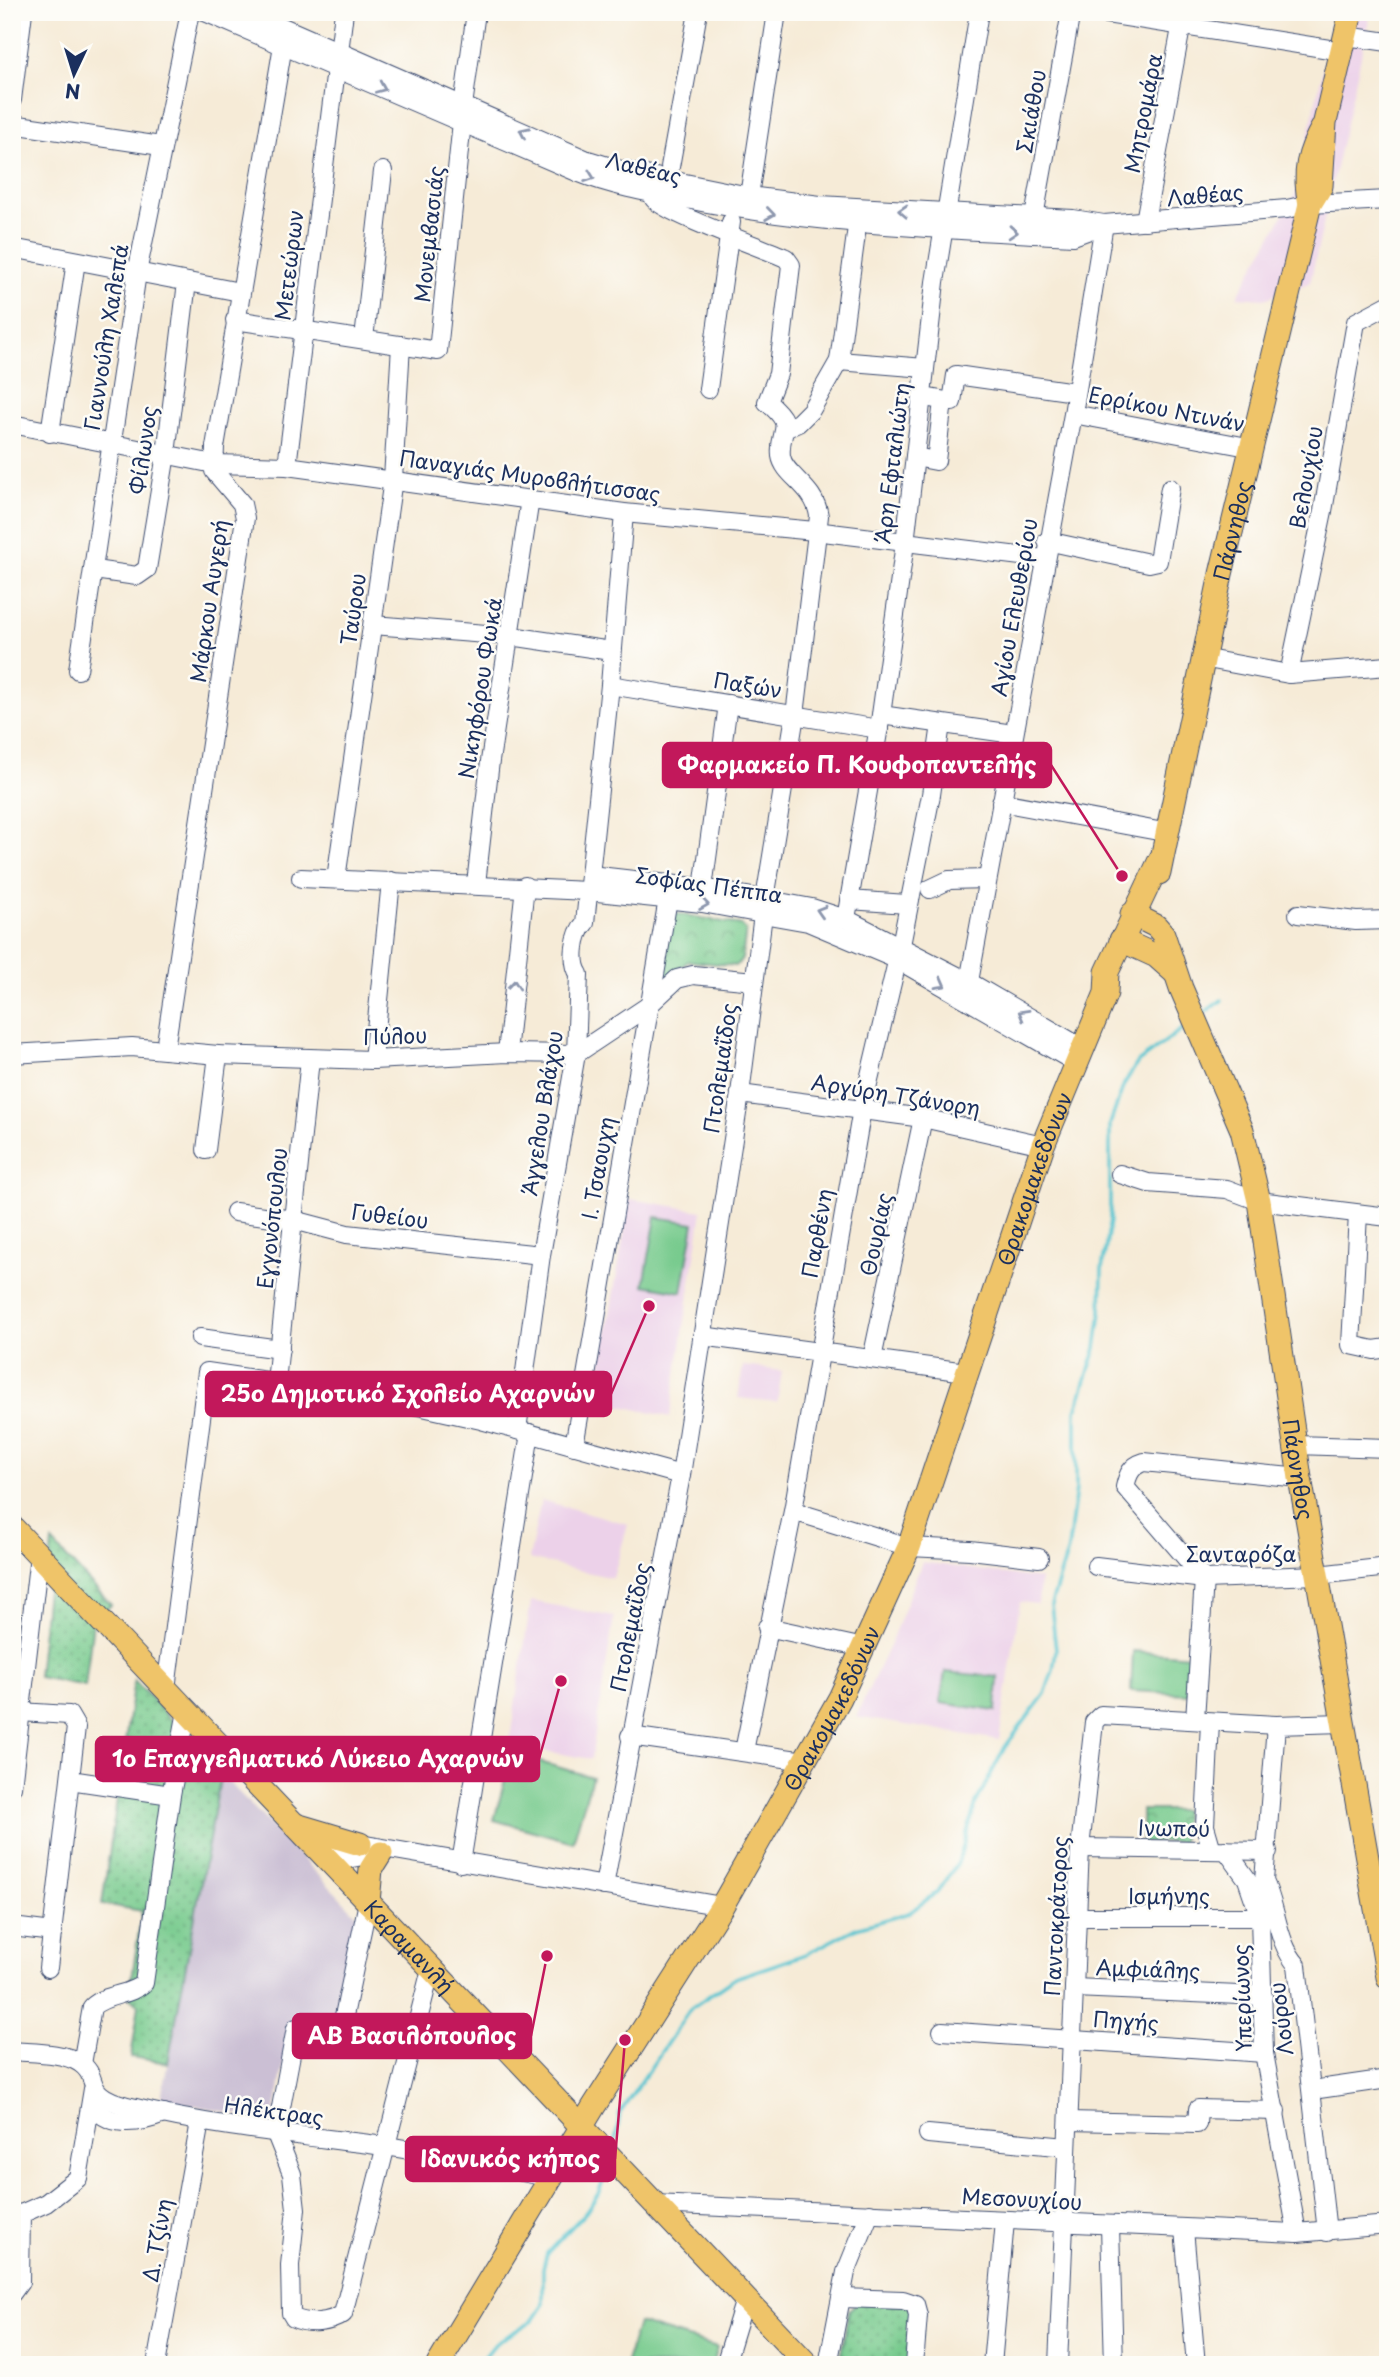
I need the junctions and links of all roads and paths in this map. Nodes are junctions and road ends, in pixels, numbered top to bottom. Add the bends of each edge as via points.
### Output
1 (23, 12) edge
2 (190, 12) edge
3 (205, 12) edge
4 (248, 12) edge
5 (344, 12) edge
6 (476, 12) edge
7 (698, 12) edge
8 (777, 12) edge
9 (979, 12) edge
10 (1071, 12) edge
11 (1094, 12) edge
12 (1351, 12) edge
13 (1183, 19) edge
14 (1388, 42) edge
15 (1344, 43) junction
16 (283, 45) junction
17 (337, 61) junction
18 (12, 100) edge
19 (463, 114) junction
20 (12, 124) edge
21 (161, 146) junction
22 (383, 171) dead end
23 (661, 179) junction
24 (749, 196) junction
25 (1388, 200) edge
26 (1310, 204) junction
27 (733, 208) junction
28 (858, 216) junction
29 (1034, 217) junction
30 (946, 220) junction
31 (1145, 222) junction
32 (1104, 224) junction
33 (729, 233) junction
34 (12, 248) edge
35 (76, 261) junction
36 (137, 273) junction
37 (187, 282) junction
38 (240, 292) junction
39 (1388, 304) edge
40 (235, 320) junction
41 (302, 330) junction
42 (364, 339) junction
43 (401, 345) junction
44 (839, 361) junction
45 (925, 368) junction
46 (708, 389) dead end
47 (1075, 392) junction
48 (924, 397) junction
49 (943, 401) junction
50 (1073, 414) junction
51 (12, 424) edge
52 (787, 428) junction
53 (50, 433) junction
54 (111, 444) junction
55 (1253, 448) junction
56 (166, 454) junction
57 (915, 457) junction
58 (214, 464) junction
59 (287, 466) junction
60 (393, 480) junction
61 (1170, 488) dead end
62 (530, 499) junction
63 (624, 513) junction
64 (815, 531) junction
65 (905, 543) junction
66 (1046, 550) junction
67 (94, 570) junction
68 (373, 625) junction
69 (511, 636) junction
70 (611, 651) junction
71 (1202, 658) junction
72 (1381, 667) edge
73 (78, 670) dead end
74 (1289, 674) junction
75 (610, 685) junction
76 (728, 704) junction
77 (795, 715) junction
78 (880, 722) junction
79 (941, 724) junction
80 (1013, 734) junction
81 (1001, 802) junction
82 (1169, 833) junction
83 (301, 878) dead end
84 (336, 879) junction
85 (987, 879) junction
86 (391, 881) junction
87 (589, 883) junction
88 (475, 884) junction
89 (525, 886) junction
90 (703, 888) junction
91 (930, 889) dead end
92 (668, 899) junction
93 (849, 900) junction
94 (907, 904) junction
95 (764, 906) junction
96 (1298, 914) dead end
97 (1139, 917) junction
98 (846, 919) junction
99 (1388, 920) edge
100 (1128, 943) junction
101 (900, 953) junction
102 (1174, 972) junction
103 (754, 981) junction
104 (967, 990) junction
105 (648, 1006) junction
106 (165, 1049) junction
107 (507, 1053) junction
108 (12, 1054) edge
109 (576, 1054) junction
110 (218, 1055) junction
111 (1079, 1055) junction
112 (310, 1059) junction
113 (373, 1060) junction
114 (740, 1094) junction
115 (862, 1109) junction
116 (923, 1118) junction
117 (1043, 1145) junction
118 (206, 1150) dead end
119 (1121, 1174) dead end
120 (1259, 1201) junction
121 (235, 1212) dead end
122 (1358, 1214) junction
123 (1388, 1217) edge
124 (293, 1220) junction
125 (541, 1255) junction
126 (702, 1336) junction
127 (200, 1338) dead end
128 (1388, 1348) edge
129 (280, 1349) junction
130 (819, 1352) junction
131 (872, 1359) junction
132 (966, 1372) junction
133 (276, 1382) junction
134 (524, 1432) junction
135 (1296, 1445) junction
136 (573, 1446) junction
137 (1388, 1448) edge
138 (681, 1475) junction
139 (1300, 1478) junction
140 (793, 1511) junction
141 (12, 1527) edge
142 (909, 1547) junction
143 (39, 1555) junction
144 (1039, 1558) dead end
145 (1096, 1566) dead end
146 (1388, 1567) edge
147 (1318, 1575) junction
148 (1204, 1579) junction
149 (767, 1627) junction
150 (864, 1648) junction
151 (166, 1689) junction
152 (187, 1711) junction
153 (20, 1712) junction
154 (1202, 1720) junction
155 (1343, 1723) junction
156 (1276, 1725) junction
157 (630, 1736) junction
158 (744, 1751) junction
159 (806, 1761) junction
160 (70, 1780) junction
161 (12, 1787) edge
162 (171, 1795) junction
163 (292, 1823) junction
164 (1080, 1848) junction
165 (377, 1849) junction
166 (1219, 1850) junction
167 (1268, 1852) junction
168 (329, 1863) junction
169 (461, 1863) junction
170 (604, 1886) junction
171 (368, 1902) junction
172 (722, 1906) junction
173 (1078, 1917) junction
174 (1260, 1917) junction
175 (12, 1927) edge
176 (53, 1932) junction
177 (1384, 1932) edge
178 (48, 1968) dead end
179 (431, 1969) junction
180 (1388, 1978) edge
181 (1074, 1988) junction
182 (1263, 1996) junction
183 (942, 2031) dead end
184 (1071, 2039) junction
185 (12, 2051) edge
186 (1264, 2053) junction
187 (82, 2064) junction
188 (1388, 2079) edge
189 (1312, 2090) junction
190 (92, 2096) junction
191 (1276, 2111) junction
192 (1069, 2121) junction
193 (200, 2122) junction
194 (581, 2128) junction
195 (276, 2134) junction
196 (928, 2134) dead end
197 (388, 2147) junction
198 (1068, 2147) junction
199 (552, 2178) junction
200 (654, 2204) junction
201 (17, 2213) edge
202 (870, 2213) junction
203 (1004, 2221) junction
204 (1064, 2222) junction
205 (1110, 2225) junction
206 (1388, 2225) edge
207 (1184, 2229) junction
208 (1327, 2232) junction
209 (1297, 2233) junction
210 (12, 2293) edge
211 (842, 2298) junction
212 (746, 2300) junction
213 (796, 2359) edge
214 (156, 2365) edge
215 (438, 2365) edge
216 (725, 2365) edge
217 (828, 2365) edge
218 (914, 2365) edge
219 (992, 2365) edge
220 (1058, 2365) edge
221 (1114, 2365) edge
222 (1196, 2365) edge

1 - 18 street
2 - 21 street, Γιαννούλη Χαλεπά
3 - 16 street, Λαθέας
4 - 17 street, Λαθέας
5 - 17 street, Μετεώρων
6 - 19 street, Μονεμβασιάς
7 - 23 street
8 - 24 street
9 - 30 street, Άρη Εφταλιώτη
10 - 29 street, Σκιάθου
11 - 13 street
12 - 15 main road, Πάρνηθος
13 - 15 street
13 - 31 street, Μητρομάρα
14 - 15 street
15 - 26 main road, Πάρνηθος via 1325,122 1321,186
16 - 17 street, Λαθέας
16 - 38 street
17 - 19 street, Λαθέας
17 - 41 street, Μετεώρων
19 - 23 street, Λαθέας via 585,159
19 - 43 street, Μονεμβασιάς via 438,351
20 - 21 street
21 - 36 street, Γιαννούλη Χαλεπά
22 - 42 street
23 - 24 street, Λαθέας
23 - 27 street, Λαθέας
23 - 33 street via 657,204
24 - 28 street, Λαθέας
25 - 26 street, Λαθέας
26 - 31 street, Λαθέας
26 - 55 main road, Πάρνηθος
27 -> 28 street, Λαθέας
27 - 33 street
28 - 30 street, Λαθέας
28 - 44 street
29 - 30 street, Λαθέας
29 - 32 street, Λαθέας
30 -> 32 street, Λαθέας via 1073,236
30 - 45 street, Άρη Εφταλιώτη
31 - 32 street, Λαθέας
32 - 47 street, Αγίου Ελευθερίου
33 - 46 street
33 - 52 street via 786,258 791,265 778,374 767,402
34 - 35 street
35 - 36 street
35 - 53 street
36 - 37 street
36 - 54 street, Γιαννούλη Χαλεπά
37 - 38 street
37 - 56 street, Φίλωνος
38 - 40 street
39 - 74 street, Βελουχίου via 1356,323
40 - 41 street
40 - 58 street
41 - 42 street
41 - 59 street, Μετεώρων
42 - 43 street
43 - 60 street, Ταύρου
44 - 45 street
44 - 52 street via 811,410
45 - 48 street, Άρη Εφταλιώτη
47 - 49 street via 956,375 952,402
47 - 50 street, Αγίου Ελευθερίου
48 - 49 street
48 - 57 street, Άρη Εφταλιώτη
49 - 57 street via 936,461
50 - 55 street, Ερρίκου Ντινάν
50 - 66 street, Αγίου Ελευθερίου
51 - 53 street, Παναγιάς Μυροβλήτισσας
52 - 64 street, Πτολεμαΐδος via 781,456 817,503
53 - 54 street, Παναγιάς Μυροβλήτισσας
54 - 56 street, Παναγιάς Μυροβλήτισσας
54 - 67 street, Γιαννούλη Χαλεπά
55 - 71 main road, Πάρνηθος
56 - 58 street, Παναγιάς Μυροβλήτισσας
56 - 67 street, Φίλωνος via 147,569 136,576
57 - 65 street, Άρη Εφταλιώτη
58 - 59 street, Παναγιάς Μυροβλήτισσας
58 - 106 street, Μάρκου Αυγερή via 214,471 242,504 245,518
59 - 60 street, Παναγιάς Μυροβλήτισσας
60 - 62 street, Παναγιάς Μυροβλήτισσας
60 - 68 street, Ταύρου
61 - 66 street, Παναγιάς Μυροβλήτισσας via 1158,561
62 - 63 street, Παναγιάς Μυροβλήτισσας
62 - 69 street, Νικηφόρου Φωκά
63 - 64 street, Παναγιάς Μυροβλήτισσας
63 - 70 street, Άγγελου Βλάχου
64 - 65 street, Παναγιάς Μυροβλήτισσας
64 - 77 street, Πτολεμαΐδος
65 - 66 street, Παναγιάς Μυροβλήτισσας
65 - 78 street, Άρη Εφταλιώτη
66 - 80 street, Αγίου Ελευθερίου
67 - 73 street, Γιαννούλη Χαλεπά
68 - 69 street
68 - 84 street, Ταύρου
69 - 70 street
69 - 88 street, Νικηφόρου Φωκά
70 - 75 street, Άγγελου Βλάχου
71 - 74 street
71 - 82 main road, Πάρνηθος
72 - 74 street
75 - 76 street, Παξών
75 - 87 street, Άγγελου Βλάχου
76 - 77 street, Παξών
76 - 90 street
77 - 78 street, Παξών
77 - 95 street, Πτολεμαΐδος
78 - 79 street, Παξών
78 - 93 street, Άρη Εφταλιώτη
79 - 80 street, Παξών
79 - 94 street, Παρθένη
80 - 81 street, Αγίου Ελευθερίου
81 - 82 street
81 - 85 street, Αγίου Ελευθερίου
82 - 97 main road, Πάρνηθος
83 - 84 street, Σοφίας Πέππα
84 - 86 street, Σοφίας Πέππα
85 - 91 street via 948,880
85 - 104 street, Αγίου Ελευθερίου
86 - 88 street, Σοφίας Πέππα
86 - 113 street
87 - 89 street, Σοφίας Πέππα
87 - 90 street, Σοφίας Πέππα
87 - 92 street, Σοφίας Πέππα
87 - 109 street, Άγγελου Βλάχου via 574,963 579,974
88 - 89 street, Σοφίας Πέππα
107 -> 89 street
90 - 95 street, Σοφίας Πέππα
92 -> 95 street, Σοφίας Πέππα
92 - 105 street, Ι. Τσαουχη
93 - 94 street
93 - 98 street, Άρη Εφταλιώτη
94 - 101 street, Παρθένη
98 -> 95 street, Σοφίας Πέππα via 812,908
95 - 101 street, Σοφίας Πέππα
95 - 103 street, Πτολεμαΐδος
96 - 99 street
97 - 100 main road, Πάρνηθος
97 - 102 main road, Πάρνηθος via 1163,934
98 - 101 street, Σοφίας Πέππα
100 - 102 main road, Πάρνηθος via 1156,956
100 - 111 main road, Θρακομακεδόνων via 1119,978 1106,993
101 - 104 street, Σοφίας Πέππα
101 - 115 street, Παρθένη
102 - 120 main road, Πάρνηθος via 1242,1130
103 - 105 street via 685,976
103 - 114 street, Πτολεμαΐδος
104 - 111 street, Σοφίας Πέππα
105 - 109 street
105 - 136 street, Ι. Τσαουχη
106 - 108 street, Πύλου via 82,1048
106 - 110 street, Πύλου
107 - 109 street, Πύλου
107 - 113 street, Πύλου
109 - 125 street, Άγγελου Βλάχου
110 - 112 street, Πύλου
110 - 118 street
111 - 117 main road, Θρακομακεδόνων
112 - 113 street, Πύλου
112 - 124 street, Εγγονόπουλου
114 - 115 street, Αργύρη Τζάνορη
114 - 126 street, Πτολεμαΐδος
115 - 116 street, Αργύρη Τζάνορη
115 - 130 street, Παρθένη
116 - 117 street, Αργύρη Τζάνορη
116 - 131 street, Θουρίας
117 - 132 main road, Θρακομακεδόνων
119 - 120 street via 1148,1183 1227,1189
120 - 122 street
120 - 135 main road, Πάρνηθος
121 - 124 street, Γυθείου
122 - 123 street
122 - 128 street via 1350,1345
124 - 125 street, Γυθείου via 347,1234
124 - 129 street, Εγγονόπουλου
125 - 134 street, Άγγελου Βλάχου
126 - 130 street
126 - 138 street, Πτολεμαΐδος
127 - 129 street
129 - 133 street, Εγγονόπουλου
130 - 131 street
130 - 140 street, Παρθένη
131 - 132 street
132 - 142 main road, Θρακομακεδόνων
133 - 134 street via 382,1398
133 - 151 street via 207,1373
134 - 136 street
134 - 169 street, Άγγελου Βλάχου
135 - 137 street
135 - 139 main road, Πάρνηθος
136 - 138 street
138 - 157 street, Πτολεμαΐδος
139 - 147 main road, Πάρνηθος
139 - 148 street via 1143,1462 1136,1465 1125,1487
140 - 142 street
140 - 149 street, Παρθένη
141 - 143 main road, Καραμανλή
142 - 144 street
142 - 150 main road, Θρακομακεδόνων
143 - 151 main road, Καραμανλή
143 - 153 street
145 - 148 street, Σανταρόζα
146 - 147 street, Σανταρόζα
147 - 148 street, Σανταρόζα
147 - 155 main road, Πάρνηθος
148 - 154 street
149 - 150 street
149 - 158 street, Παρθένη
150 - 159 main road, Θρακομακεδόνων
151 - 152 main road, Καραμανλή
152 - 162 street
152 - 163 main road, Καραμανλή
153 - 160 street via 69,1715 74,1720
153 - 161 street
154 - 156 street, Παντοκράτορος
154 - 164 street, Παντοκράτορος via 1101,1715 1094,1722
154 - 166 street via 1205,1826
155 - 156 street, Παντοκράτορος
155 - 177 main road, Πάρνηθος
156 - 167 street, Λούρου
157 - 158 street
157 - 170 street, Πτολεμαΐδος
158 - 159 street
159 - 172 main road, Θρακομακεδόνων
160 - 162 street
160 - 176 street
162 - 187 street via 144,1983 92,2007
163 - 165 main road
163 - 168 main road, Καραμανλή
164 - 166 street, Ινωπού
164 - 173 street, Παντοκράτορος
165 - 168 street
165 - 169 street
165 - 171 main road
166 - 167 street, Ινωπού
166 - 174 street, Υπερίωνος via 1247,1878
167 - 189 street, Λούρου via 1264,1881 1286,1953 1297,1965
168 - 171 main road, Καραμανλή
169 - 170 street
170 - 172 street
171 - 179 main road, Καραμανλή
171 - 195 street via 341,2030 335,2036 296,2028
172 - 194 main road, Θρακομακεδόνων
173 - 174 street, Ισμήνης
173 - 181 street, Παντοκράτορος
174 - 182 street, Υπερίωνος
175 - 176 street
176 - 178 street
177 - 180 main road, Πάρνηθος
179 - 194 main road, Καραμανλή
179 - 197 street
181 - 182 street, Αμφιάλης
181 - 184 street, Παντοκράτορος
182 - 186 street, Υπερίωνος
183 - 184 street, Πηγής
184 - 186 street, Πηγής
184 - 192 street, Παντοκράτορος
185 - 187 street
186 - 191 street, Υπερίωνος
187 - 190 street
188 - 189 street
189 - 208 street, Λούρου
190 - 193 street, Ηλέκτρας
190 - 201 street via 78,2178 46,2203
191 - 192 street via 1198,2109 1197,2124
191 - 209 street, Υπερίωνος
192 - 198 street, Παντοκράτορος
193 - 195 street, Ηλέκτρας
193 - 214 street, Δ. Τζίνη
194 - 199 main road, Θρακομακεδόνων
194 - 200 main road, Καραμανλή
195 - 197 street, Ηλέκτρας
195 - 197 street via 293,2181 291,2313 300,2321 318,2322 343,2314
196 - 198 street
197 - 199 street, Ηλέκτρας
198 - 204 street, Παντοκράτορος
199 - 215 main road, Θρακομακεδόνων
200 - 202 street, Μεσονυχίου
200 - 212 main road, Καραμανλή
201 - 210 street via 20,2282
202 - 203 street, Μεσονυχίου
202 - 211 street via 851,2256
203 - 204 street, Μεσονυχίου
203 - 219 street
204 - 205 street, Μεσονυχίου
204 - 220 street, Παντοκράτορος
205 - 207 street, Μεσονυχίου
205 - 221 street
206 - 208 street, Μεσονυχίου
207 - 209 street, Μεσονυχίου
207 - 222 street
208 - 209 street, Μεσονυχίου
211 - 217 street
211 - 218 street via 915,2304
212 - 213 main road, Καραμανλή
212 - 216 street

